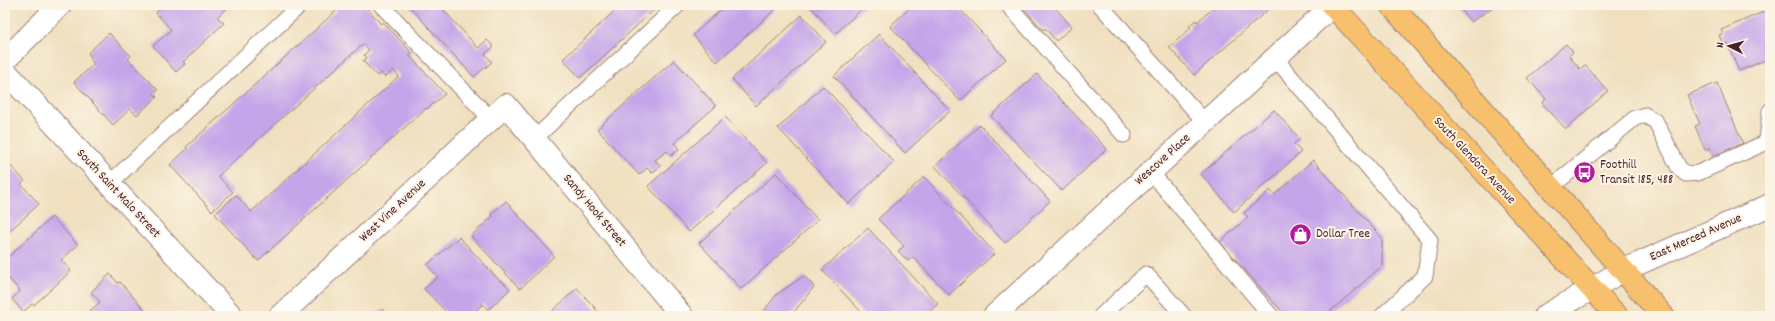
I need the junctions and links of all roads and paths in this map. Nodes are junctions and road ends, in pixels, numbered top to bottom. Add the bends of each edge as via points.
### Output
1 (60, 5) edge
2 (300, 5) edge
3 (381, 5) edge
4 (678, 5) edge
5 (1008, 5) edge
6 (1100, 5) edge
7 (1332, 5) edge
8 (1392, 5) edge
9 (1275, 58) junction
10 (5, 60) edge
11 (5, 71) edge
12 (1770, 111) edge
13 (498, 112) junction
14 (1205, 122) junction
15 (1124, 135) dead end
16 (534, 140) junction
17 (1768, 146) edge
18 (1151, 172) junction
19 (109, 184) junction
20 (1550, 188) junction
21 (1770, 205) edge
22 (1622, 272) junction
23 (1593, 288) junction
24 (232, 316) edge
25 (280, 316) edge
26 (682, 316) edge
27 (994, 316) edge
28 (1101, 316) edge
29 (1184, 316) edge
30 (1271, 316) edge
31 (1382, 316) edge
32 (1545, 316) edge
33 (1617, 316) edge
34 (1663, 316) edge

1 - 10 street
2 - 19 lane
3 - 13 lane
4 - 16 lane
5 - 15 lane
6 - 14 lane
7 - 9 street, Wescove Place
7 - 23 main road, South Glendora Avenue via 1474,162
8 - 20 main road
9 - 14 street, Wescove Place
9 - 31 lane via 1430,240 1425,276
11 - 19 street, South Saint Malo Street
12 - 17 lane
13 - 16 street, Sandy Hook Street
13 - 25 street, West Vine Avenue
14 - 18 street, Wescove Place
16 - 26 street, Sandy Hook Street
17 - 20 lane via 1698,173 1686,174 1679,168 1656,122 1644,115 1635,118
18 - 27 street, Wescove Place
18 - 30 lane
19 - 24 street, South Saint Malo Street
20 - 22 main road
21 - 22 street, East Merced Avenue via 1663,251
22 - 23 street, East Merced Avenue
22 - 34 main road
23 - 32 street, East Merced Avenue
23 - 33 main road, South Glendora Avenue
28 - 29 lane via 1146,274

